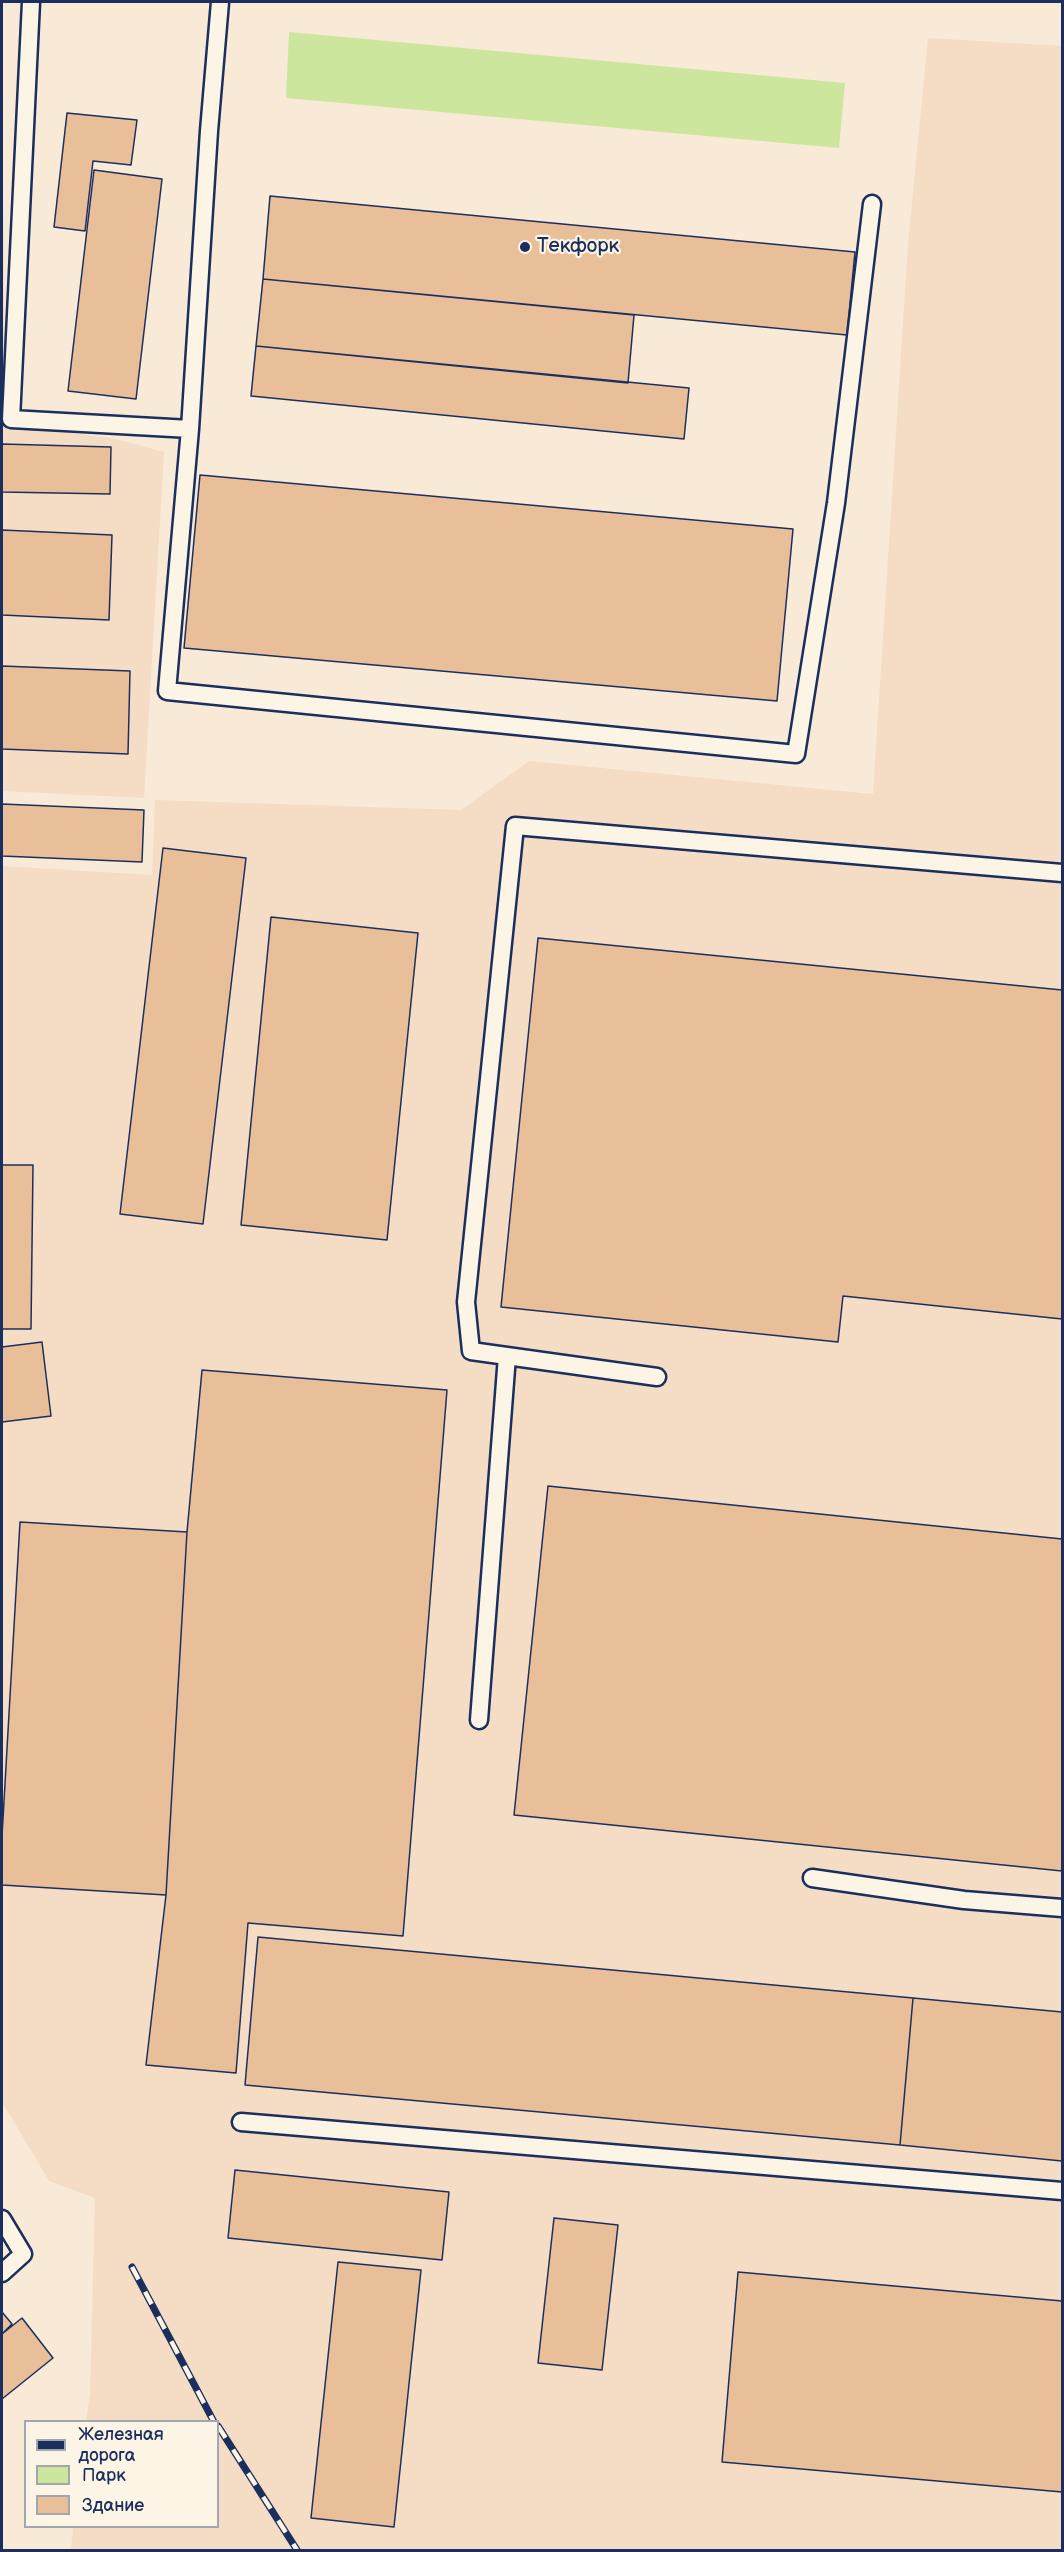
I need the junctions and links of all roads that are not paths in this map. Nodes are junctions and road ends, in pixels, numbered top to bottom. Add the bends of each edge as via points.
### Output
1 (31, 2) edge
2 (220, 2) edge
3 (873, 204) dead end
4 (190, 429) junction
5 (1062, 873) edge
6 (507, 1356) junction
7 (657, 1377) dead end
8 (479, 1720) dead end
9 (812, 1878) dead end
10 (1062, 1908) edge
11 (241, 2122) dead end
12 (1062, 2191) edge
13 (2, 2219) edge
14 (2, 2273) edge

1 - 4 lane via 11,419
2 - 4 lane
3 - 4 lane via 836,502 796,754 167,691
5 - 6 lane via 515,826 466,1302 471,1351
6 - 7 lane
6 - 8 lane
9 - 10 lane via 964,1900
11 - 12 lane
13 - 14 lane via 23,2254

